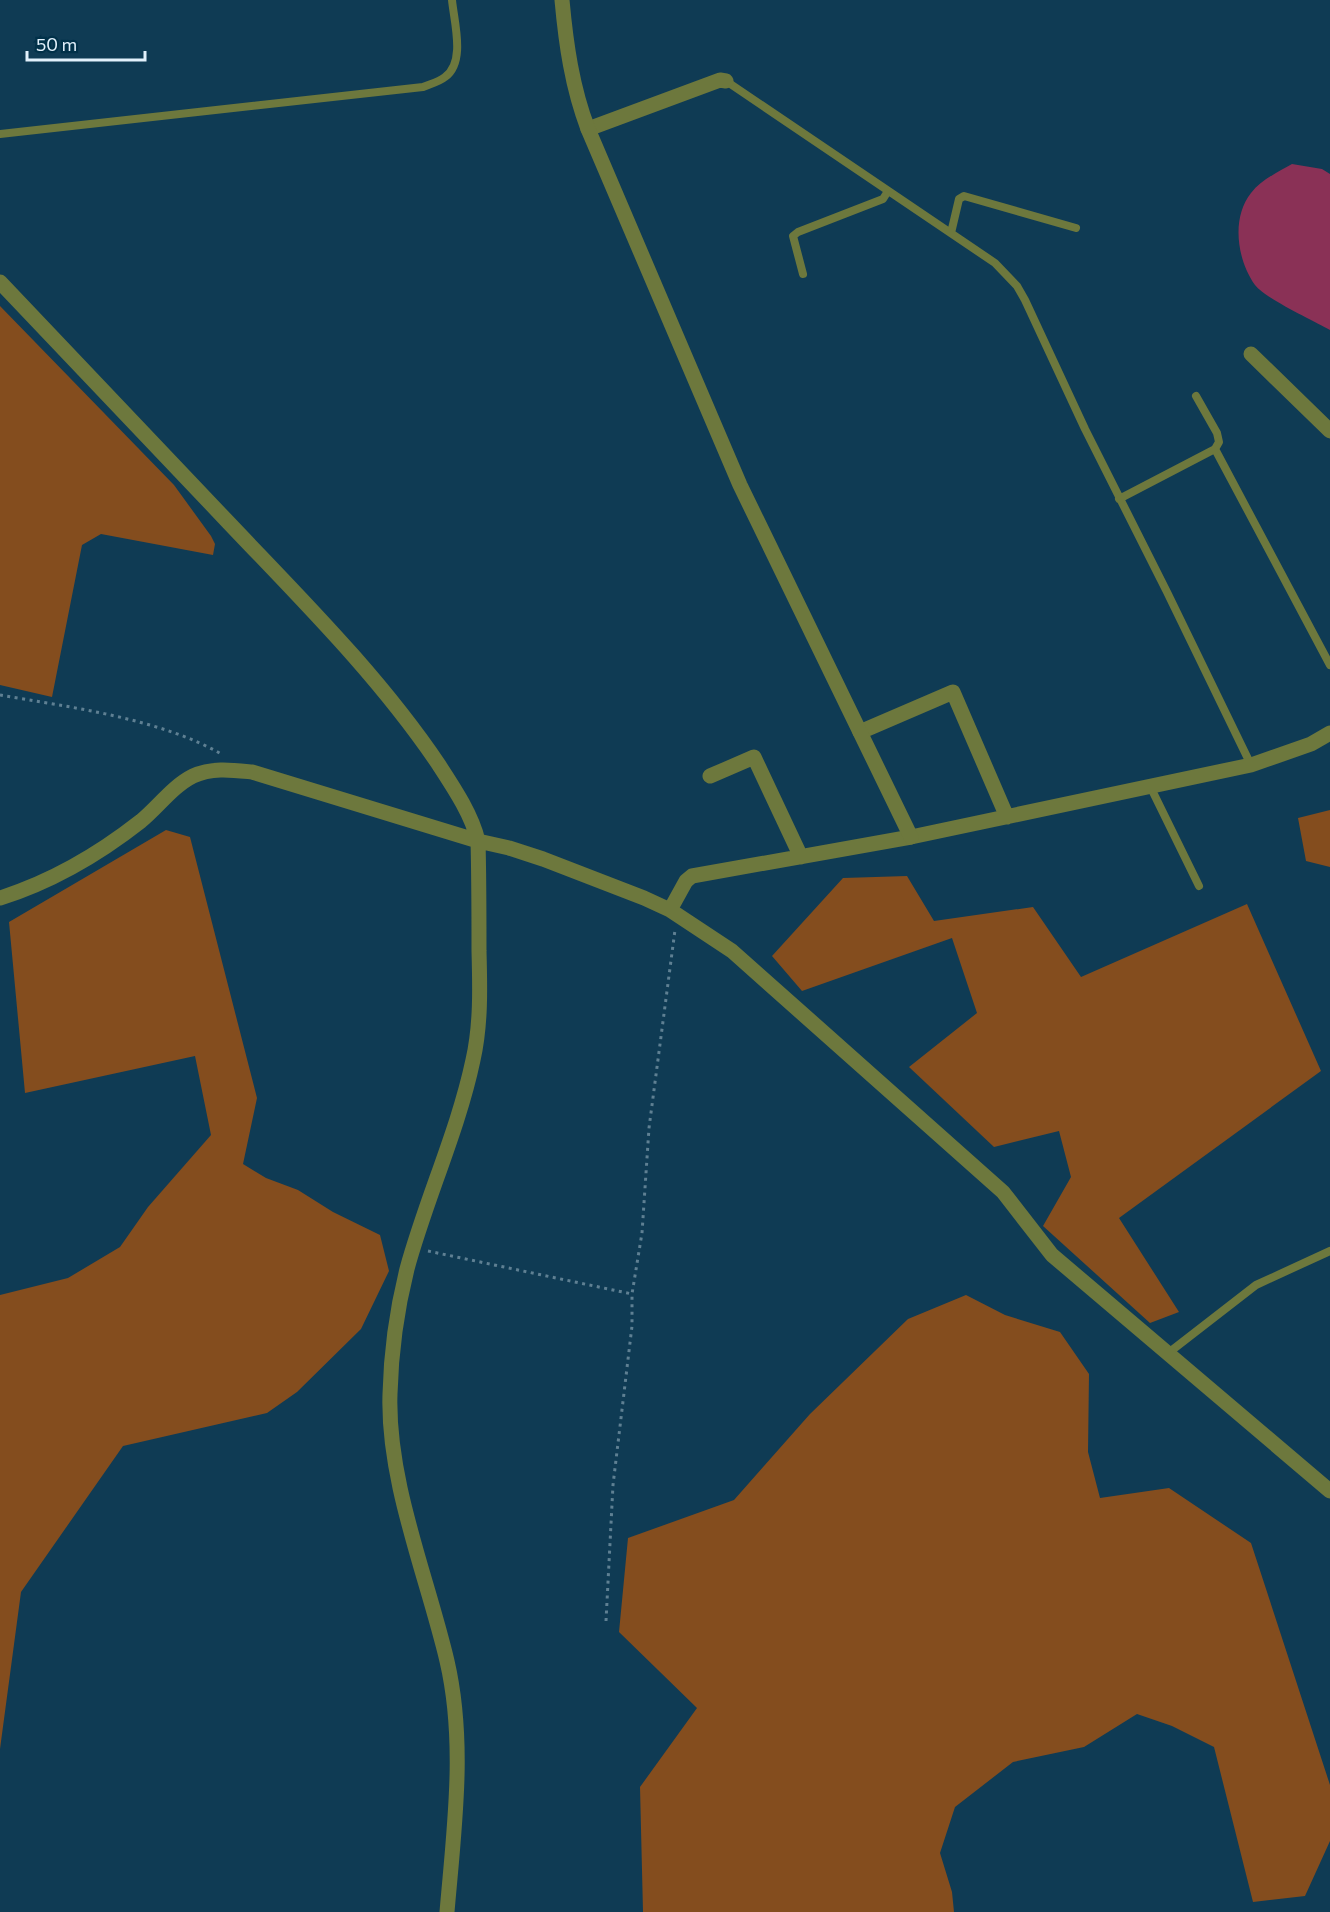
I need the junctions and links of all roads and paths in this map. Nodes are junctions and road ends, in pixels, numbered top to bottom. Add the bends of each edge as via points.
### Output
1 (452, 0) edge
2 (561, 0) edge
3 (726, 81) joint
4 (588, 129) junction
5 (0, 134) edge
6 (888, 191) junction
7 (1076, 228) dead end
8 (951, 233) junction
9 (803, 274) dead end
10 (0, 282) edge
11 (1251, 354) dead end
12 (1196, 396) dead end
13 (1330, 431) edge
14 (1215, 449) junction
15 (1119, 499) junction
16 (1330, 665) edge
17 (0, 695) edge
18 (860, 732) junction
19 (1330, 733) edge
20 (1251, 765) junction
21 (240, 771) junction
22 (710, 776) dead end
23 (1150, 786) junction
24 (1007, 817) junction
25 (911, 837) junction
26 (478, 841) junction
27 (801, 856) junction
28 (1199, 886) dead end
29 (0, 898) edge
30 (675, 913) junction
31 (414, 1248) junction
32 (1330, 1251) edge
33 (632, 1294) junction
34 (1167, 1354) junction
35 (1330, 1491) edge
36 (606, 1620) dead end
37 (447, 1912) edge

1 - 5 lane via 456,58 445,77 423,87
2 - 4 street via 571,74
3 - 4 street
3 - 6 lane
4 - 18 street via 740,485
6 - 8 lane
6 - 9 lane via 883,199 798,232 793,237
7 - 8 lane via 964,196 959,199
8 - 15 lane via 995,263 1017,286
10 - 26 street via 367,671 450,783
11 - 13 street
12 - 14 lane via 1217,433 1219,442
14 - 15 lane
14 - 16 lane
15 - 20 lane
17 - 21 path via 148,724 222,754
18 - 24 street via 953,692
18 - 25 street
19 - 20 street via 1311,744
20 - 23 street
21 - 26 street
21 - 29 street via 217,769 194,776 114,841 72,868
22 - 27 street via 754,757
23 - 24 street
23 - 28 lane
24 - 25 street
25 - 27 street
26 - 30 street via 574,870
26 - 31 street via 480,991 474,1057
27 - 30 street via 692,876 686,881
30 - 33 path via 649,1128 642,1233
30 - 34 street via 732,951 985,1175 1016,1206 1052,1255
31 - 33 path
31 - 37 street via 401,1296 390,1422 399,1481 448,1663 454,1707 458,1755
32 - 34 lane via 1256,1285
33 - 36 path via 632,1326 613,1485
34 - 35 street

